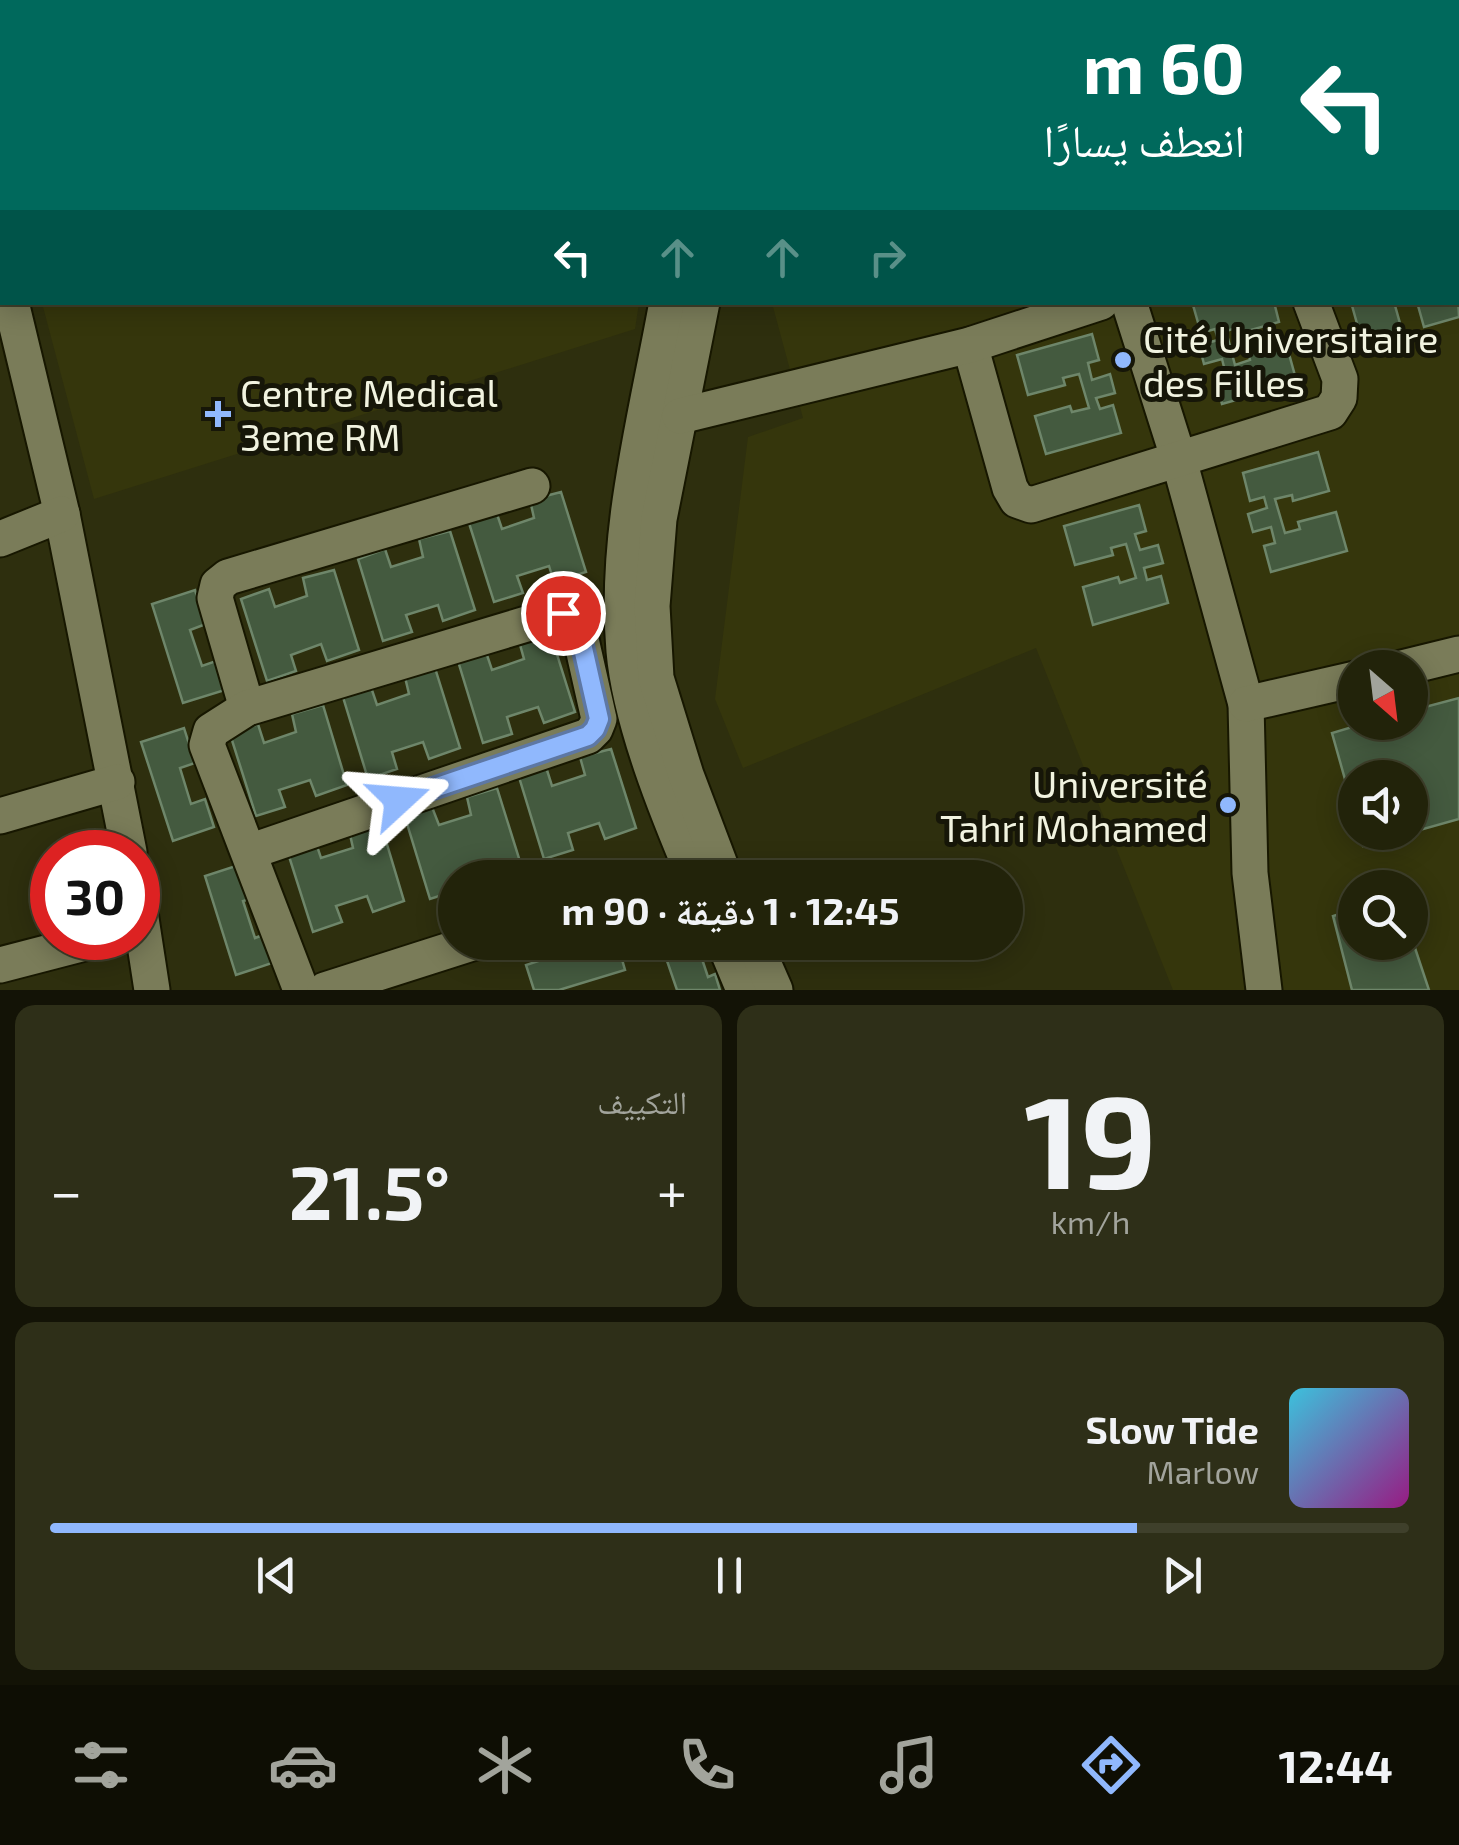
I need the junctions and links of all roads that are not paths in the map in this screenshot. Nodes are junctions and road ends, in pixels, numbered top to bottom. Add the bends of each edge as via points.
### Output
1 (12, 305) edge
2 (666, 305) edge
3 (701, 305) edge
4 (1092, 305) edge
5 (1131, 305) edge
6 (1312, 305) edge
7 (970, 345) junction
8 (15, 378) edge
9 (680, 416) junction
10 (1179, 460) junction
11 (532, 486) dead end
12 (62, 514) junction
13 (0, 539) edge
14 (1459, 654) edge
15 (1428, 662) edge
16 (1338, 682) edge
17 (1246, 704) junction
18 (247, 708) junction
19 (116, 782) junction
20 (0, 816) edge
21 (125, 830) edge
22 (249, 852) junction
23 (692, 860) edge
24 (696, 860) edge
25 (438, 954) edge
26 (30, 958) edge
27 (147, 960) edge
28 (732, 960) edge
29 (762, 960) edge
30 (0, 966) edge
31 (152, 990) edge
32 (301, 990) edge
33 (326, 990) edge
34 (744, 990) edge
35 (775, 990) edge
36 (1264, 990) edge

1 - 8 street
2 - 23 street via 631,492 621,577 624,655 636,713
3 - 9 street
4 - 7 street
5 - 10 street
6 - 10 street via 1340,379 1330,412
7 - 9 street
7 - 10 street via 1017,500 1032,505
8 - 12 street
9 - 24 street via 658,520 652,606 656,678 686,775
10 - 17 street
11 - 18 street via 228,577 216,598
12 - 13 street
12 - 19 street
14 - 15 street
16 - 17 street
17 - 36 street via 1250,873
18 - 22 street via 211,731 207,745
18 - 22 street via 563,613 578,626 599,719 588,736
19 - 20 street
19 - 21 street
22 - 32 street
25 - 33 street
26 - 30 street
27 - 31 street
28 - 34 street
29 - 35 street

